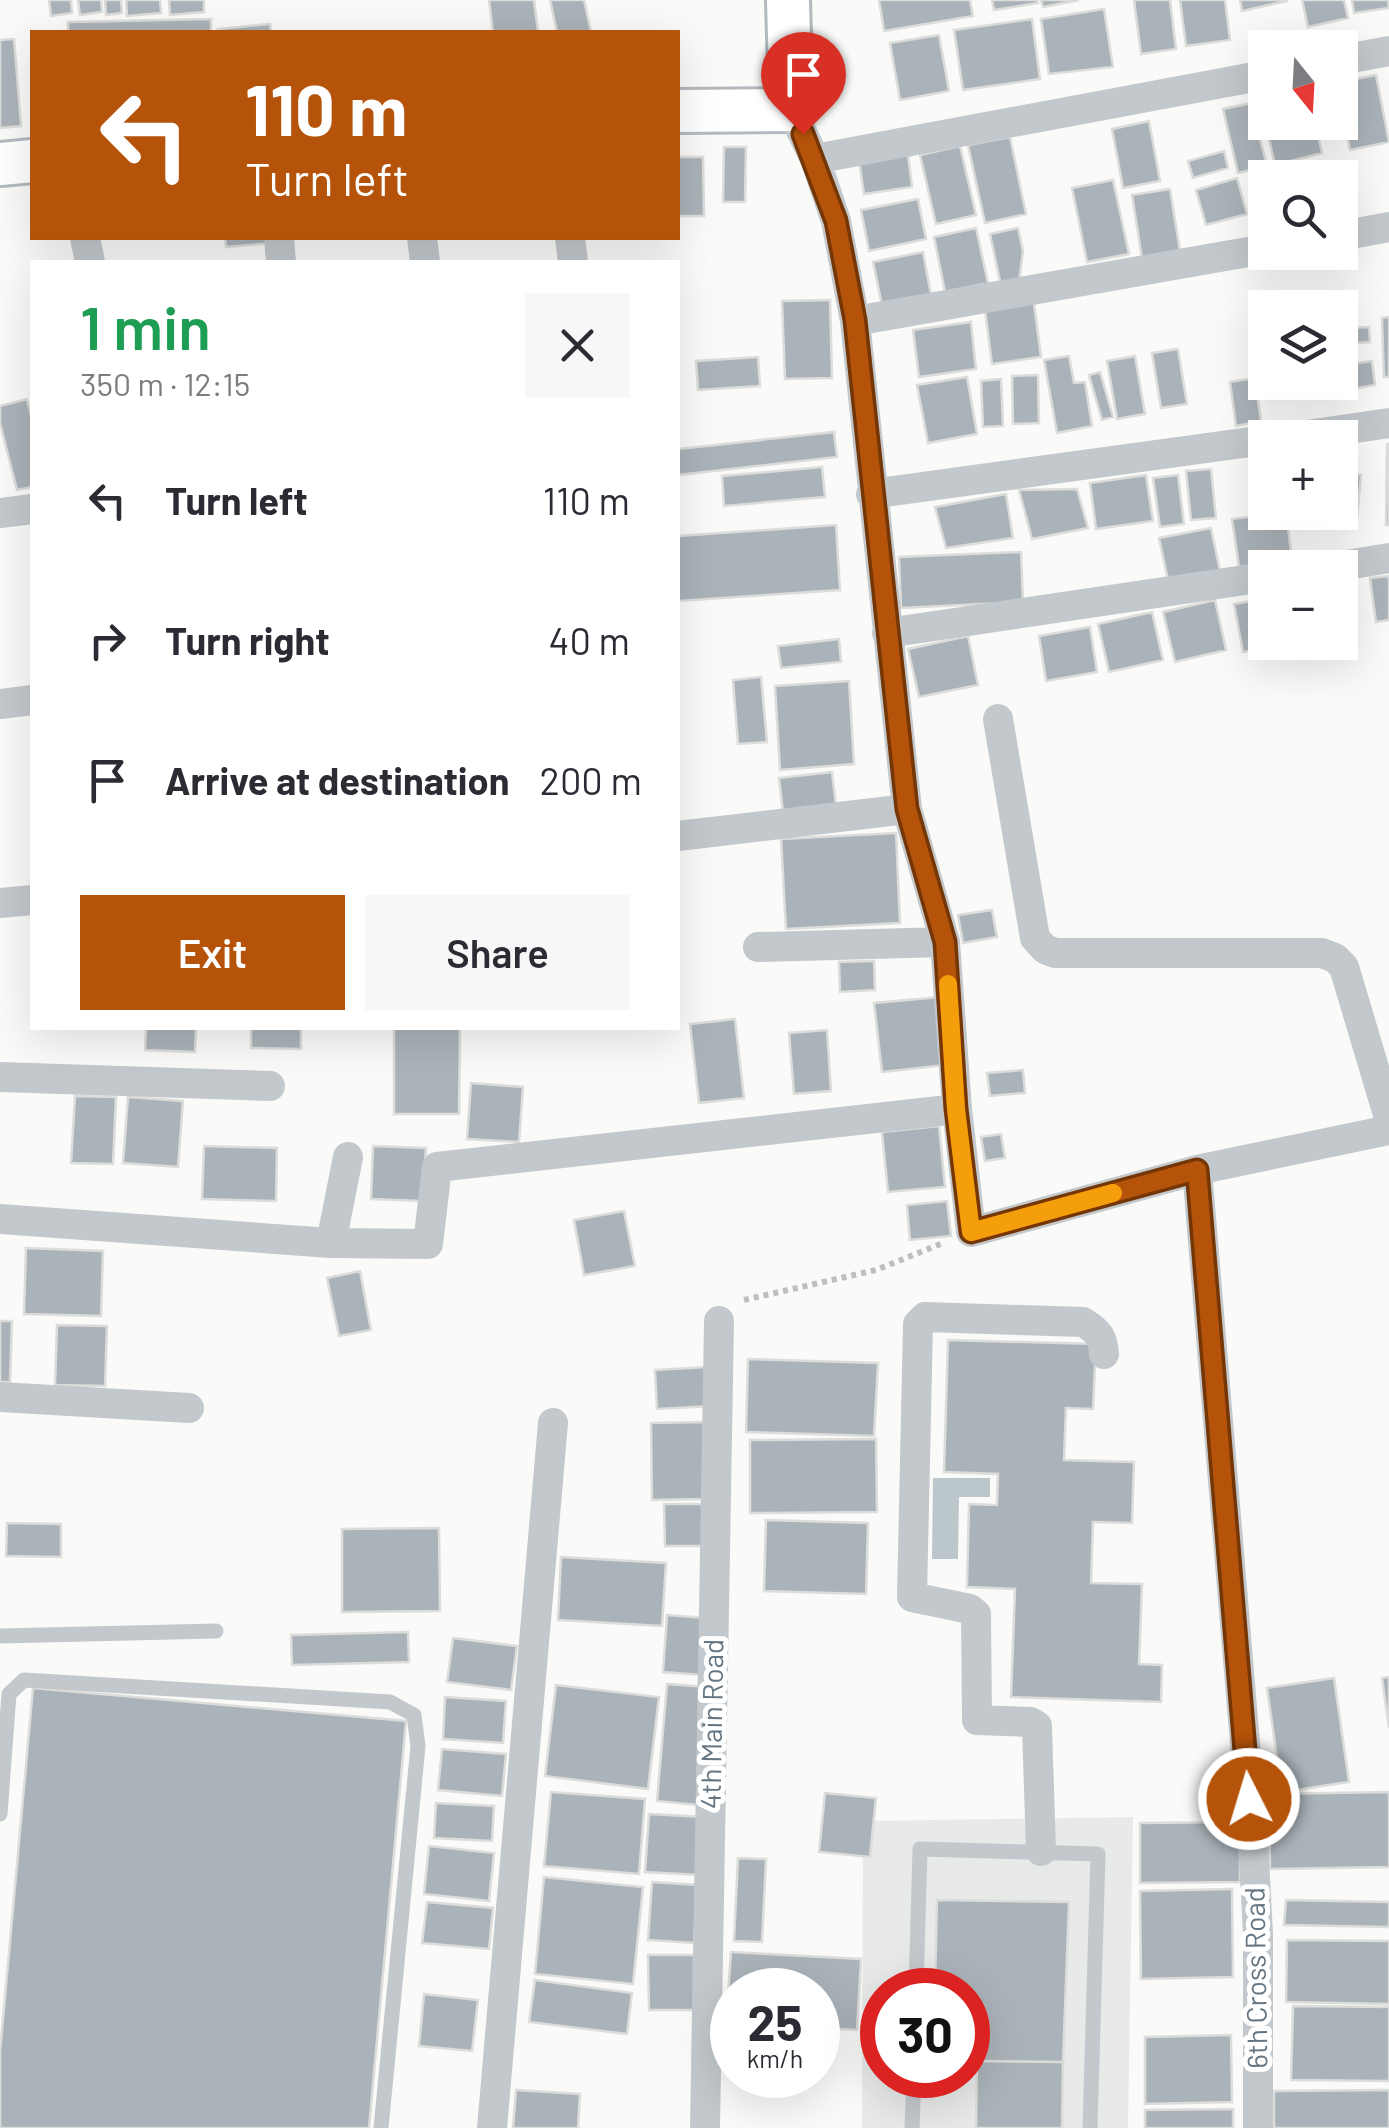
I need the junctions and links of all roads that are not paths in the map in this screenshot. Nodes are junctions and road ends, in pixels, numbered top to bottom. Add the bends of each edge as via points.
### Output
1 (788, 0) edge
2 (1389, 51) edge
3 (1358, 57) edge
4 (1248, 77) edge
5 (680, 110) edge
6 (790, 110) junction
7 (815, 160) junction
8 (30, 161) edge
9 (0, 164) edge
10 (1389, 227) edge
11 (1358, 233) edge
12 (1248, 252) edge
13 (855, 320) junction
14 (1389, 424) edge
15 (1358, 428) edge
16 (1248, 442) edge
17 (871, 494) junction
18 (30, 509) edge
19 (0, 513) edge
20 (1389, 558) edge
21 (1358, 563) edge
22 (1248, 579) edge
23 (887, 632) junction
24 (30, 700) edge
25 (0, 704) edge
26 (998, 720) dead end
27 (907, 809) junction
28 (680, 836) edge
29 (30, 900) edge
30 (0, 903) edge
31 (945, 942) junction
32 (758, 947) dead end
33 (0, 1076) edge
34 (270, 1086) dead end
35 (956, 1109) junction
36 (1389, 1118) edge
37 (1389, 1130) edge
38 (348, 1157) dead end
39 (1197, 1170) junction
40 (0, 1219) edge
41 (331, 1243) junction
42 (719, 1321) road end
43 (1104, 1354) dead end
44 (0, 1397) edge
45 (189, 1408) dead end
46 (553, 1423) dead end
47 (216, 1632) dead end
48 (0, 1636) edge
49 (0, 1814) edge
50 (1040, 1850) junction
51 (917, 1968) edge
52 (913, 2098) edge
53 (381, 2128) edge
54 (492, 2128) edge
55 (705, 2128) edge
56 (912, 2128) edge
57 (1090, 2128) edge
58 (1258, 2128) edge

1 - 6 street
2 - 3 street
4 - 7 street
5 - 6 street
6 - 7 street
7 - 13 street via 836,221
8 - 9 street
10 - 11 street
12 - 13 street
13 - 17 street
14 - 15 street
16 - 17 street
17 - 23 street
18 - 19 street
20 - 21 street
22 - 23 street
23 - 27 street
24 - 25 street
26 - 36 street via 1035,938 1045,949 1336,958
27 - 28 street
27 - 31 street
29 - 30 street
31 - 32 street
31 - 35 street
33 - 34 street
35 - 39 street via 971,1232
35 - 41 street via 438,1167 428,1244
37 - 39 street
38 - 41 street
39 - 58 street, 6th Cross Road via 1255,1877
40 - 41 street
42 - 55 street, 4th Main Road
43 - 50 street via 1103,1339 1083,1322 925,1317 918,1324 912,1597 976,1614 977,1720 1037,1726
44 - 45 street
46 - 54 street
47 - 48 lane
49 - 53 lane via 9,1694 24,1680 390,1702 414,1715 418,1746
50 - 51 lane via 920,1849
50 - 57 lane via 1098,1854
52 - 56 lane

